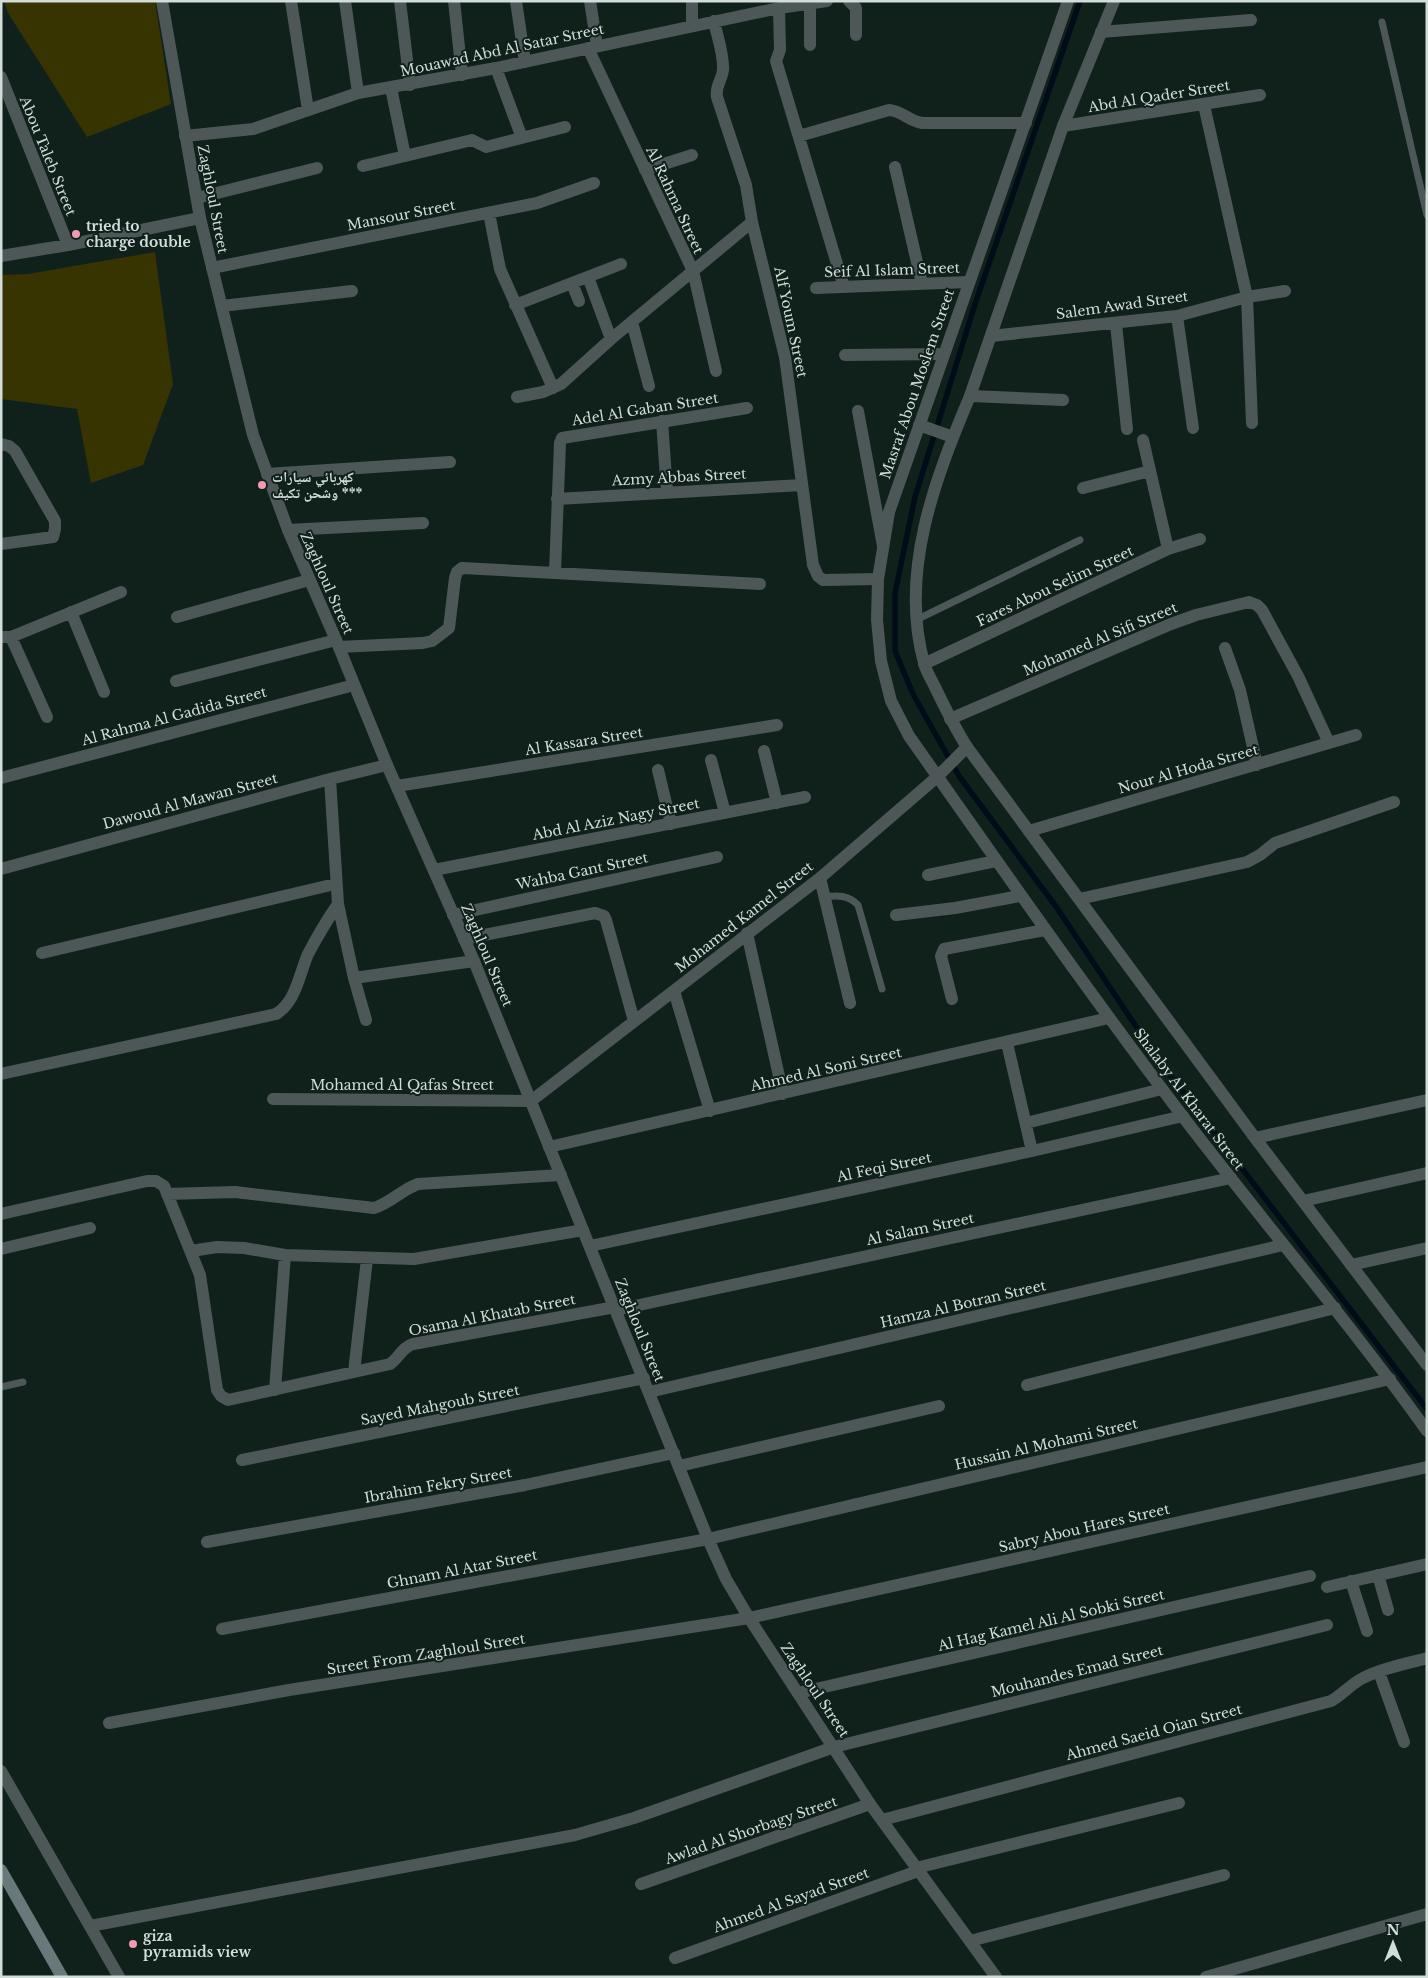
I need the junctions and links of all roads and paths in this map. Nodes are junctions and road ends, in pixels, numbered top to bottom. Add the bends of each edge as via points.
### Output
1 (162, 1) edge
2 (291, 1) edge
3 (345, 1) edge
4 (400, 1) edge
5 (454, 1) edge
6 (516, 1) edge
7 (590, 1) edge
8 (692, 1) edge
9 (827, 1) edge
10 (849, 1) edge
11 (1068, 1) edge
12 (1114, 1) edge
13 (810, 3) edge
14 (780, 8) junction
15 (1251, 20) dead end
16 (714, 21) junction
17 (1382, 22) dead end
18 (692, 26) junction
19 (1101, 32) junction
20 (856, 35) dead end
21 (810, 45) dead end
22 (592, 47) junction
23 (525, 62) junction
24 (496, 68) junction
25 (462, 75) junction
26 (1, 78) edge
27 (410, 85) junction
28 (391, 88) junction
29 (358, 93) junction
30 (1260, 96) dead end
31 (1204, 105) junction
32 (308, 110) junction
33 (1026, 123) junction
34 (565, 126) dead end
35 (1063, 126) junction
36 (185, 136) junction
37 (799, 136) junction
38 (522, 138) junction
39 (692, 155) dead end
40 (405, 156) junction
41 (363, 166) dead end
42 (895, 167) dead end
43 (317, 168) dead end
44 (645, 170) junction
45 (594, 183) dead end
46 (197, 198) junction
47 (489, 213) junction
48 (1427, 215) edge
49 (200, 218) junction
50 (752, 222) junction
51 (68, 245) junction
52 (1, 256) edge
53 (621, 264) dead end
54 (212, 268) junction
55 (693, 271) junction
56 (588, 277) junction
57 (968, 282) junction
58 (572, 283) junction
59 (922, 284) junction
60 (844, 287) junction
61 (816, 288) dead end
62 (352, 291) dead end
63 (1285, 291) dead end
64 (1247, 297) junction
65 (579, 301) dead end
66 (515, 305) junction
67 (222, 306) junction
68 (1177, 316) junction
69 (632, 322) junction
70 (1116, 324) junction
71 (991, 336) junction
72 (611, 339) junction
73 (846, 354) dead end
74 (944, 354) junction
75 (716, 371) dead end
76 (649, 386) dead end
77 (553, 388) junction
78 (970, 396) junction
79 (517, 397) dead end
80 (1063, 400) dead end
81 (747, 408) dead end
82 (858, 411) dead end
83 (662, 421) junction
84 (1252, 423) dead end
85 (922, 426) junction
86 (1193, 428) dead end
87 (1127, 429) dead end
88 (952, 437) junction
89 (1143, 440) dead end
90 (1, 444) edge
91 (450, 462) dead end
92 (1150, 471) junction
93 (267, 474) junction
94 (802, 485) junction
95 (1084, 488) dead end
96 (668, 492) junction
97 (557, 499) junction
98 (423, 523) dead end
99 (288, 530) junction
100 (1200, 539) dead end
101 (1080, 540) dead end
102 (1, 544) edge
103 (883, 546) junction
104 (1168, 548) junction
105 (555, 572) junction
106 (878, 579) junction
107 (309, 580) junction
108 (760, 584) dead end
109 (121, 592) dead end
110 (71, 612) junction
111 (177, 617) dead end
112 (916, 620) junction
113 (6, 637) edge
114 (338, 644) junction
115 (1225, 648) dead end
116 (924, 664) junction
117 (176, 681) dead end
118 (354, 685) junction
119 (104, 692) dead end
120 (47, 716) dead end
121 (950, 719) junction
122 (777, 725) dead end
123 (1356, 735) dead end
124 (1329, 743) junction
125 (764, 751) dead end
126 (964, 751) junction
127 (711, 760) dead end
128 (387, 765) junction
129 (1257, 765) junction
130 (658, 770) dead end
131 (941, 773) junction
132 (1, 778) edge
133 (330, 779) junction
134 (397, 786) junction
135 (805, 797) dead end
136 (777, 802) junction
137 (1394, 802) dead end
138 (725, 813) junction
139 (670, 824) junction
140 (1029, 831) junction
141 (717, 857) dead end
142 (996, 861) junction
143 (1, 869) edge
144 (434, 870) junction
145 (928, 875) dead end
146 (820, 878) junction
147 (335, 884) junction
148 (1020, 896) junction
149 (824, 897) junction
150 (1079, 899) junction
151 (338, 904) junction
152 (453, 915) junction
153 (896, 915) dead end
154 (1045, 930) junction
155 (748, 933) junction
156 (464, 939) junction
157 (42, 953) dead end
158 (474, 961) junction
159 (354, 978) junction
160 (882, 989) dead end
161 (674, 990) junction
162 (952, 999) dead end
163 (850, 1003) dead end
164 (1110, 1018) junction
165 (366, 1020) dead end
166 (634, 1021) junction
167 (1007, 1043) junction
168 (1, 1074) edge
169 (1162, 1089) junction
170 (783, 1094) junction
171 (274, 1100) dead end
172 (1427, 1100) edge
173 (531, 1101) junction
174 (710, 1110) junction
175 (1183, 1116) junction
176 (1026, 1123) junction
177 (1255, 1138) junction
178 (550, 1147) junction
179 (1032, 1151) junction
180 (1427, 1173) edge
181 (561, 1175) junction
182 (1231, 1178) junction
183 (168, 1194) junction
184 (1303, 1201) junction
185 (1, 1214) edge
186 (90, 1228) dead end
187 (583, 1230) junction
188 (1283, 1245) junction
189 (590, 1246) junction
190 (1427, 1248) edge
191 (1, 1249) edge
192 (191, 1251) junction
193 (285, 1255) junction
194 (367, 1258) junction
195 (1351, 1265) junction
196 (1335, 1308) junction
197 (615, 1309) junction
198 (1427, 1364) edge
199 (354, 1372) junction
200 (644, 1378) junction
201 (1390, 1379) junction
202 (23, 1382) dead end
203 (1027, 1385) dead end
204 (1, 1387) edge
205 (275, 1390) junction
206 (649, 1392) junction
207 (939, 1406) dead end
208 (1427, 1431) edge
209 (674, 1453) junction
210 (242, 1460) dead end
211 (679, 1466) junction
212 (1427, 1467) edge
213 (708, 1539) junction
214 (207, 1542) dead end
215 (1427, 1564) edge
216 (1310, 1576) dead end
217 (1378, 1576) junction
218 (1351, 1582) junction
219 (1327, 1587) dead end
220 (1388, 1610) dead end
221 (748, 1618) junction
222 (1327, 1625) dead end
223 (222, 1630) dead end
224 (1367, 1631) dead end
225 (1427, 1658) edge
226 (1379, 1672) junction
227 (798, 1693) junction
228 (109, 1723) dead end
229 (1404, 1742) dead end
230 (834, 1747) junction
231 (1, 1771) edge
232 (1179, 1803) dead end
233 (870, 1804) junction
234 (882, 1820) junction
235 (917, 1869) junction
236 (1, 1870) edge
237 (1224, 1875) dead end
238 (641, 1884) dead end
239 (1427, 1914) edge
240 (90, 1926) junction
241 (970, 1941) junction
242 (675, 1958) dead end
243 (62, 1977) edge
244 (120, 1977) edge
245 (996, 1977) edge
246 (1206, 1977) edge

1 - 36 street, Zaghloul Street
2 - 32 street
3 - 29 street
4 - 27 street
5 - 25 street
6 - 23 street
7 - 22 street, Al Rahma Street
8 - 18 street
9 - 13 street, Mouawad Abd Al Satar Street
10 - 20 street via 856,8
11 - 33 street, Masraf Abou Moslem Street
12 - 19 street
13 - 14 street, Mouawad Abd Al Satar Street
13 - 21 street
14 - 16 street, Mouawad Abd Al Satar Street
14 - 37 street via 780,50 776,61
15 - 19 street
16 - 18 street, Mouawad Abd Al Satar Street
16 - 50 street, Alf Youm Street via 723,68 717,97 746,185
17 - 48 lane
18 - 22 street, Mouawad Abd Al Satar Street
19 - 35 street
22 - 23 street, Mouawad Abd Al Satar Street
22 - 44 street, Al Rahma Street
23 - 24 street, Mouawad Abd Al Satar Street
24 - 25 street, Mouawad Abd Al Satar Street
24 - 38 street
25 - 27 street, Mouawad Abd Al Satar Street
26 - 51 street, Abou Taleb Street
27 - 28 street, Mouawad Abd Al Satar Street
28 - 29 street, Mouawad Abd Al Satar Street
28 - 40 street
29 - 32 street, Mouawad Abd Al Satar Street
30 - 31 street, Abd Al Qader Street
31 - 35 street, Abd Al Qader Street
31 - 64 street
32 - 36 street, Mouawad Abd Al Satar Street via 254,129
33 - 37 street via 922,123 889,110
33 - 57 street, Masraf Abou Moslem Street
34 - 38 street
35 - 71 street
36 - 46 street, Zaghloul Street
37 - 60 street
38 - 40 street via 486,147 472,140
39 - 44 street
40 - 41 street
42 - 59 street
43 - 46 street
44 - 55 street, Al Rahma Street
45 - 47 street, Mansour Street via 537,203
46 - 49 street, Zaghloul Street
47 - 54 street, Mansour Street
47 - 66 street via 500,269
49 - 51 street
49 - 54 street, Zaghloul Street
50 - 55 street
50 - 94 street, Alf Youm Street via 785,357
51 - 52 street
53 - 56 street
54 - 67 street, Zaghloul Street
55 - 69 street
55 - 75 street, Al Rahma Street
56 - 58 street
56 - 72 street
57 - 59 street, Seif Al Islam Street
57 - 74 street, Masraf Abou Moslem Street
58 - 65 street
58 - 66 street
59 - 60 street, Seif Al Islam Street
60 - 61 street, Seif Al Islam Street
62 - 67 street
63 - 64 street, Salem Awad Street
64 - 68 street, Salem Awad Street
64 - 84 street
66 - 77 street
67 - 93 street, Zaghloul Street via 253,435
68 - 70 street, Salem Awad Street
68 - 86 street
69 - 72 street
69 - 76 street
70 - 71 street, Salem Awad Street
70 - 87 street
71 - 78 street
72 - 77 street
73 - 74 street
74 - 85 street, Masraf Abou Moslem Street
77 - 79 street
78 - 80 street
78 - 88 street
81 - 83 street, Adel Al Gaban Street
82 - 103 street
83 - 96 street
83 - 97 street, Adel Al Gaban Street via 562,438
85 - 88 street
85 - 103 street, Masraf Abou Moslem Street via 889,512
88 - 112 street via 922,532 916,576
89 - 92 street
90 - 102 street via 15,451 55,521 56,529 53,537
91 - 93 street
92 - 95 street
92 - 104 street
93 - 99 street, Zaghloul Street
94 - 96 street, Azmy Abbas Street
94 - 106 street, Alf Youm Street via 813,565 818,576 823,580
96 - 97 street, Azmy Abbas Street
97 - 105 street, Adel Al Gaban Street
98 - 99 street
99 - 107 street, Zaghloul Street
100 - 104 street, Fares Abou Selim Street
101 - 112 lane
103 - 106 street, Masraf Abou Moslem Street
104 - 116 street, Fares Abou Selim Street
105 - 108 street
105 - 114 street via 462,568 455,578 450,624 432,641 419,644
106 - 131 street, Masraf Abou Moslem Street via 881,661 891,701 909,736
107 - 111 street
107 - 114 street, Zaghloul Street
109 - 110 street
110 - 113 street
110 - 119 street
112 - 116 street
113 - 120 street
114 - 117 street
114 - 118 street, Zaghloul Street
115 - 129 street via 1240,690
116 - 121 street
118 - 128 street, Zaghloul Street
118 - 132 street, Al Rahma Al Gadida Street
121 - 124 street, Mohamed Al Sifi Street via 1171,624 1249,602 1262,610
121 - 126 street
122 - 134 street, Al Kassara Street
123 - 124 street, Nour Al Hoda Street
124 - 129 street, Nour Al Hoda Street
125 - 136 street
126 - 131 street, Mohamed Kamel Street
126 - 140 street
127 - 138 street
128 - 133 street, Dawoud Al Mawan Street
128 - 134 street, Zaghloul Street
129 - 140 street, Nour Al Hoda Street
130 - 139 street
131 - 142 street, Shalaby Al Kharat Street
131 - 146 street, Mohamed Kamel Street
133 - 143 street, Dawoud Al Mawan Street
133 - 147 street
134 - 144 street, Zaghloul Street
135 - 136 street, Abd Al Aziz Nagy Street
136 - 138 street, Abd Al Aziz Nagy Street
137 - 150 street via 1275,843 1247,862
138 - 139 street, Abd Al Aziz Nagy Street
139 - 144 street, Abd Al Aziz Nagy Street
140 - 150 street
141 - 152 street, Wahba Gant Street
142 - 145 street
142 - 148 street, Shalaby Al Kharat Street
144 - 152 street, Zaghloul Street
146 - 149 street
146 - 155 street, Mohamed Kamel Street
147 - 151 street
147 - 157 street
148 - 153 street
148 - 154 street, Shalaby Al Kharat Street
149 - 160 lane via 851,898 858,905
149 - 163 street
150 - 177 street
151 - 159 street
151 - 168 street via 317,937 290,1001 276,1014
152 - 156 street, Zaghloul Street
154 - 162 street via 944,949 941,956
154 - 164 street, Shalaby Al Kharat Street
155 - 161 street, Mohamed Kamel Street
155 - 170 street
156 - 158 street, Zaghloul Street
156 - 166 street via 595,913 604,916
158 - 159 street
158 - 173 street, Zaghloul Street
159 - 165 street
161 - 166 street, Mohamed Kamel Street
161 - 174 street
164 - 167 street, Ahmed Al Soni Street
164 - 169 street, Shalaby Al Kharat Street
166 - 173 street, Mohamed Kamel Street
167 - 170 street, Ahmed Al Soni Street
167 - 176 street
169 - 175 street, Shalaby Al Kharat Street
169 - 176 street
170 - 174 street, Ahmed Al Soni Street
171 - 173 street, Mohamed Al Qafas Street
172 - 177 street
173 - 178 street, Zaghloul Street
174 - 178 street, Ahmed Al Soni Street
175 - 179 street, Al Feqi Street
175 - 182 street, Shalaby Al Kharat Street
176 - 179 street
177 - 184 street
178 - 181 street, Zaghloul Street
179 - 189 street, Al Feqi Street
180 - 184 street
181 - 183 street via 418,1184 374,1208 235,1192
181 - 187 street, Zaghloul Street
182 - 188 street, Shalaby Al Kharat Street
182 - 197 street, Al Salam Street
183 - 185 street via 164,1186 148,1181
183 - 192 street
184 - 195 street
186 - 191 street
187 - 189 street, Zaghloul Street
187 - 194 street via 430,1258
188 - 196 street, Shalaby Al Kharat Street
188 - 206 street, Hamza Al Botran Street
189 - 197 street, Zaghloul Street
190 - 195 street
192 - 193 street via 217,1247 244,1248
192 - 205 street, Osama Al Khatab Street via 200,1275 217,1390 228,1400
193 - 194 street
193 - 205 street
194 - 199 street
195 - 198 street
196 - 201 street, Shalaby Al Kharat Street
196 - 203 street
197 - 199 street, Osama Al Khatab Street via 413,1344 402,1349 390,1364
197 - 200 street, Zaghloul Street
199 - 205 street, Osama Al Khatab Street
200 - 206 street, Zaghloul Street
200 - 210 street, Sayed Mahgoub Street
201 - 208 street, Shalaby Al Kharat Street
201 - 213 street, Hussain Al Mohami Street
202 - 204 lane
206 - 209 street, Zaghloul Street
207 - 211 street
209 - 211 street, Zaghloul Street
209 - 214 street, Ibrahim Fekry Street via 525,1485
211 - 213 street, Zaghloul Street
212 - 221 street, Sabry Abou Hares Street
213 - 221 street, Zaghloul Street
213 - 223 street, Ghnam Al Atar Street
215 - 217 street
216 - 227 street, Al Hag Kamel Ali Al Sobki Street
217 - 218 street
217 - 220 street
218 - 219 street
218 - 224 street
221 - 227 street, Zaghloul Street
221 - 228 street, Street From Zaghloul Street via 289,1690
222 - 230 street, Mouhandes Emad Street
225 - 226 street, Ahmed Saeid Oian Street
226 - 229 street
226 - 234 street, Ahmed Saeid Oian Street via 1362,1678 1331,1700
227 - 230 street, Zaghloul Street
230 - 233 street, Zaghloul Street
230 - 240 street, Mouhandes Emad Street via 634,1818 575,1835
231 - 240 street
232 - 235 street
233 - 234 street, Zaghloul Street
233 - 238 street, Awlad Al Shorbagy Street
234 - 235 street, Zaghloul Street
235 - 241 street, Zaghloul Street
235 - 242 street, Ahmed Al Sayad Street
236 - 243 main road
237 - 241 street
239 - 246 street
240 - 244 street
241 - 245 street, Zaghloul Street

